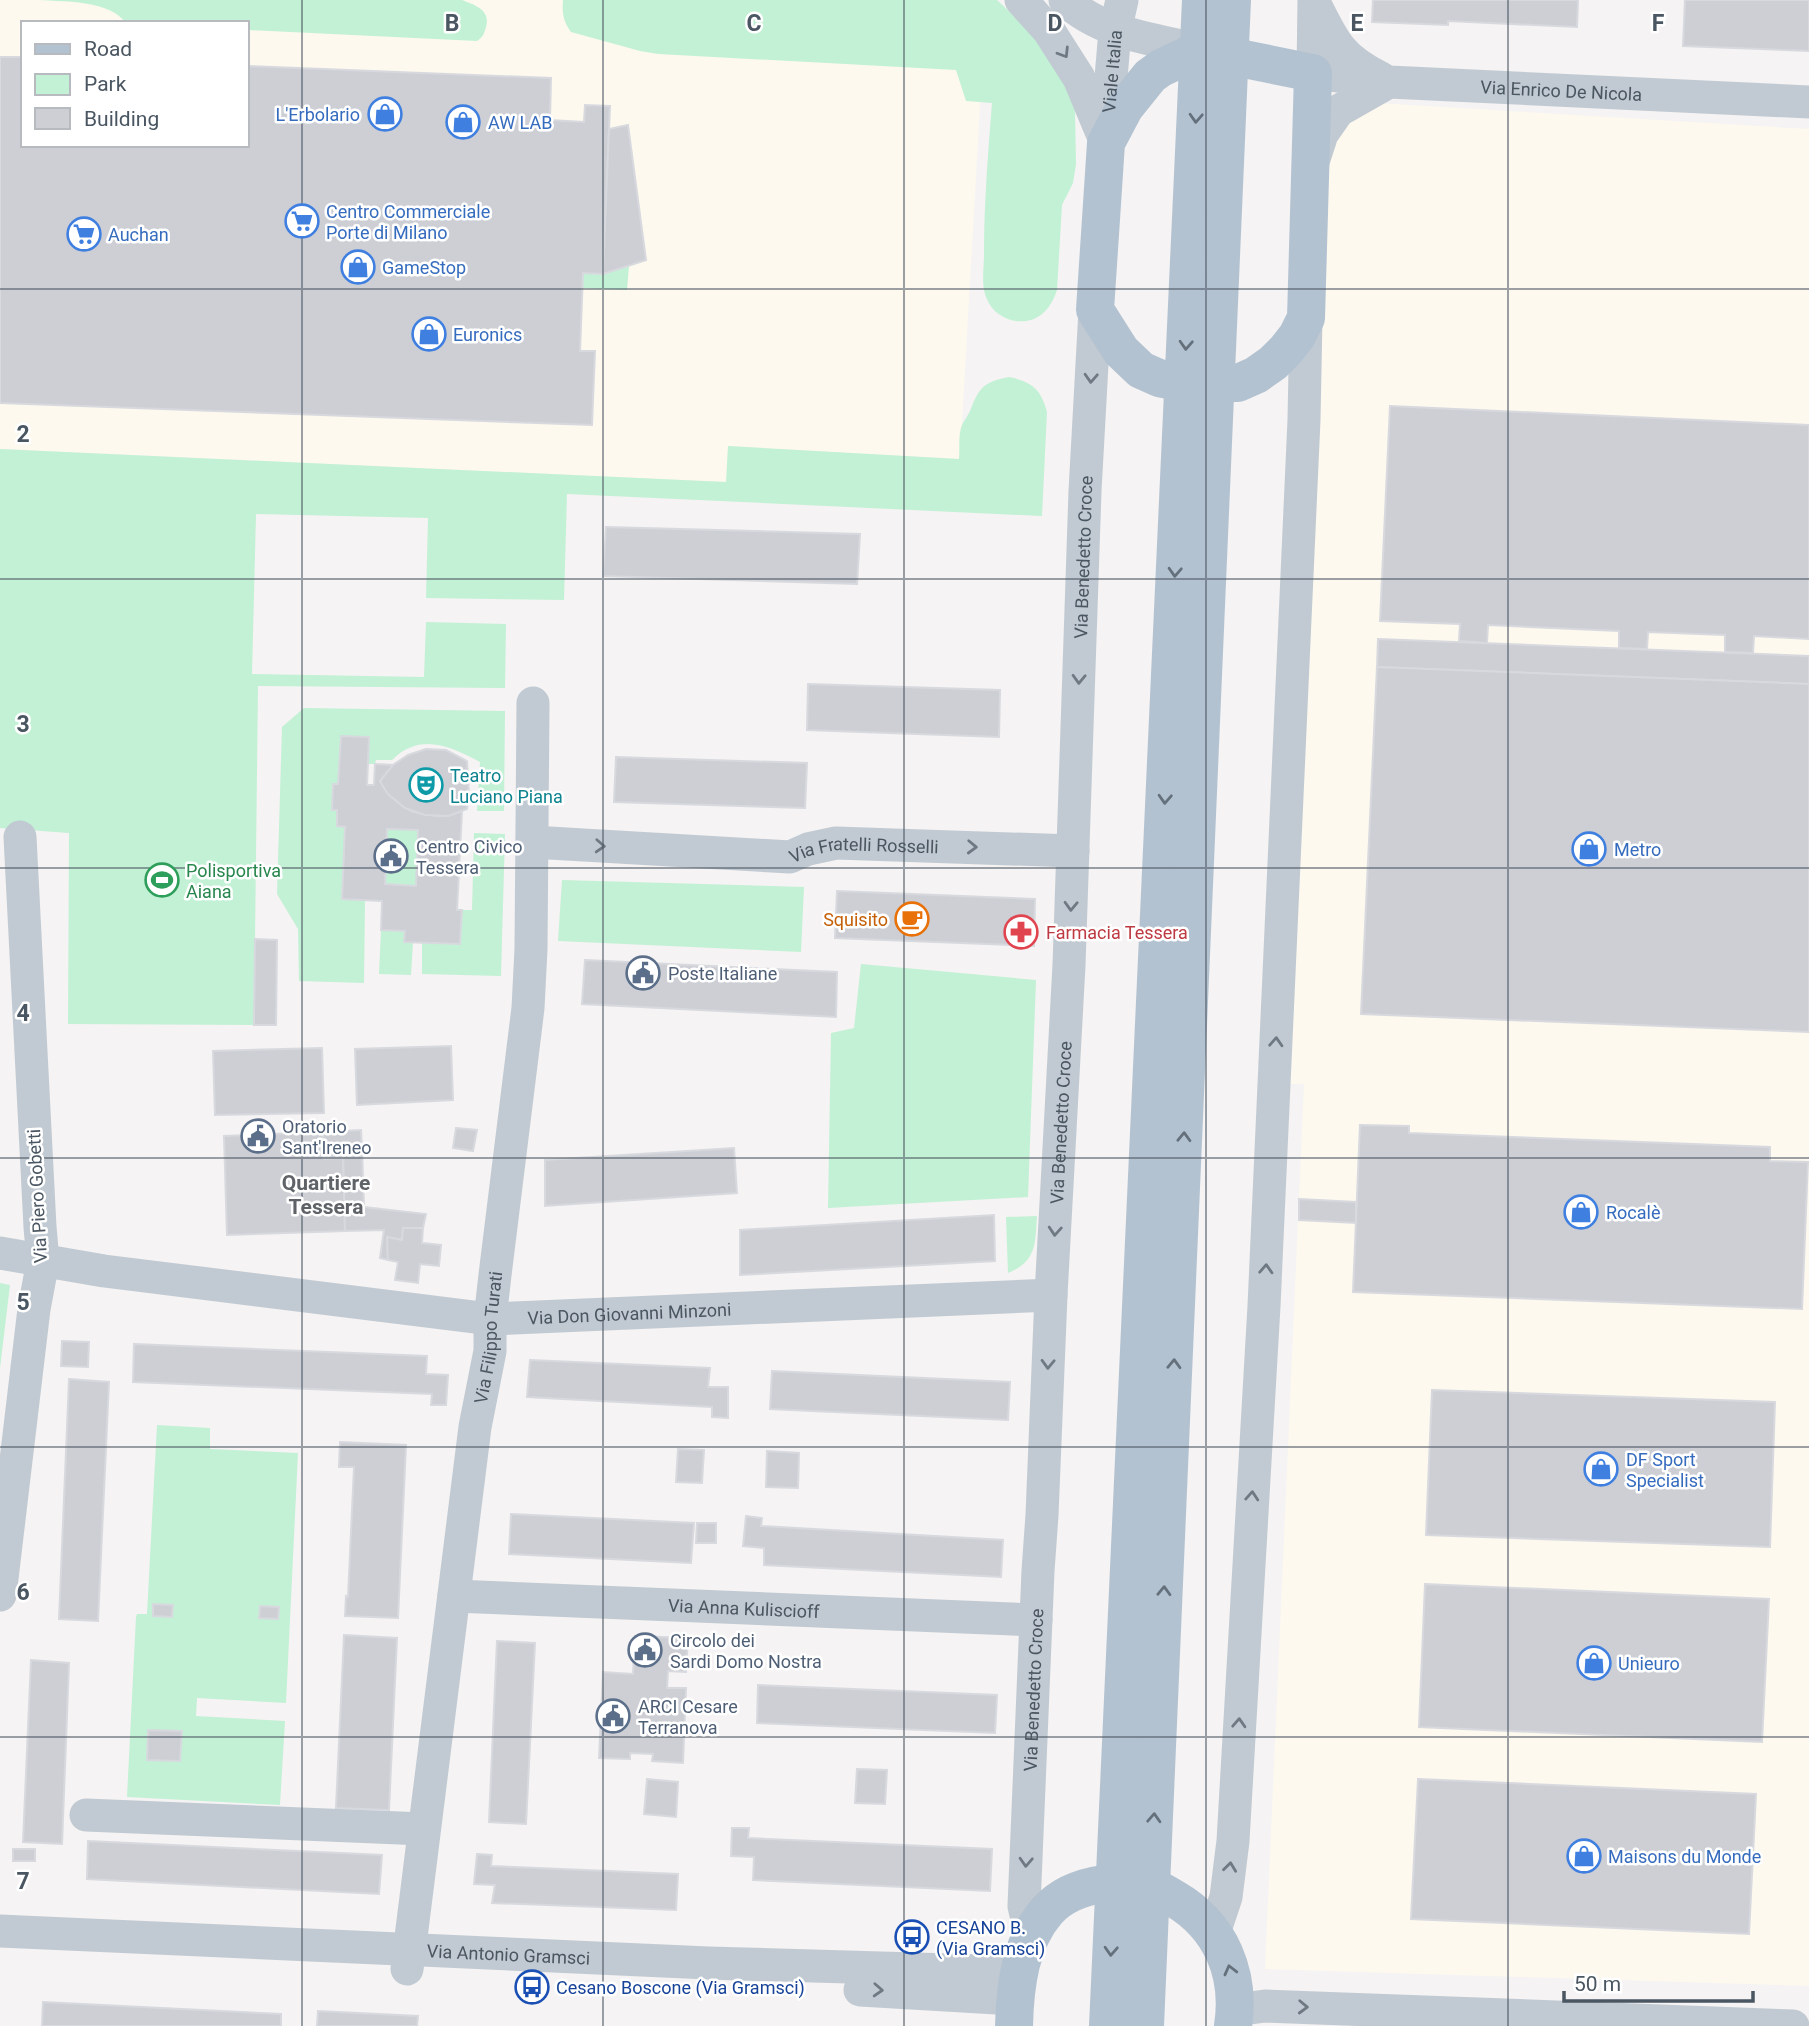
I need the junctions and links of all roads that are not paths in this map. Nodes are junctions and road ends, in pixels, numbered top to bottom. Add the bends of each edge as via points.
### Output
1 (1021, 0) edge
2 (1065, 0) edge
3 (1201, 0) edge
4 (1232, 0) edge
5 (1314, 1) edge
6 (1118, 15) edge
7 (1215, 53) junction
8 (1313, 73) junction
9 (1389, 82) junction
10 (1809, 102) edge
11 (1106, 143) junction
12 (1310, 169) junction
13 (1095, 310) junction
14 (1306, 318) junction
15 (1200, 383) junction
16 (533, 703) dead end
17 (20, 836) dead end
18 (532, 842) junction
19 (1073, 851) junction
20 (0, 1253) edge
21 (43, 1261) junction
22 (1051, 1295) junction
23 (490, 1319) junction
24 (0, 1595) edge
25 (454, 1596) junction
26 (1036, 1620) junction
27 (86, 1815) dead end
28 (424, 1829) junction
29 (1133, 1885) junction
30 (0, 1931) edge
31 (1214, 1933) junction
32 (0, 1952) edge
33 (408, 1958) junction
34 (1019, 1983) edge
35 (1234, 2018) edge
36 (1108, 2026) edge
37 (1145, 2026) edge
38 (1793, 2026) edge

1 -> 11 street via 1049,31 1079,78
2 - 6 street via 1076,10
3 - 7 main road
4 - 7 main road
5 - 8 street
5 - 9 street via 1345,55
6 - 7 street
6 - 11 street, Viale Italia
7 - 8 main road
7 - 11 main road, Via Benedetto Croce via 1161,68 1150,76 1125,107
7 - 15 main road
8 - 9 street, Via Enrico De Nicola
8 - 12 main road
9 - 10 street, Via Enrico De Nicola
9 - 12 street via 1338,110 1322,134
11 - 13 main road, Via Benedetto Croce
12 - 14 main road
13 - 15 main road via 1121,351 1141,370 1158,378
13 -> 19 street, Via Benedetto Croce
14 - 15 main road via 1297,337 1256,375 1238,383
31 -> 14 street via 1226,1897 1233,1841 1264,1306
15 - 29 main road
16 - 18 street, Via Filippo Turati
17 - 21 street, Via Piero Gobetti
18 -> 19 street, Via Fratelli Rosselli via 790,857 836,843
18 - 23 street, Via Filippo Turati via 531,949 538,1009
19 -> 22 street, Via Benedetto Croce
20 - 21 street, Via Don Giovanni Minzoni
21 - 23 street, Via Don Giovanni Minzoni
21 - 24 street, Via Piero Gobetti
22 - 23 street, Via Don Giovanni Minzoni
22 -> 26 street, Via Benedetto Croce
23 - 25 street, Via Filippo Turati via 490,1351 475,1427
25 - 26 street, Via Anna Kuliscioff
25 - 28 street, Via Filippo Turati
26 -> 34 street, Via Benedetto Croce
27 - 28 street
28 - 33 street, Via Filippo Turati
29 - 31 main road via 1190,1908
29 - 34 main road via 1096,1885 1058,1900 1046,1912
29 -> 36 main road
29 - 37 main road
30 - 33 street, Via Antonio Gramsci
35 -> 31 main road via 1233,1975
32 - 33 street, Via Antonio Gramsci
33 - 34 street, Via Antonio Gramsci via 719,1982
35 -> 38 street via 1265,2006

